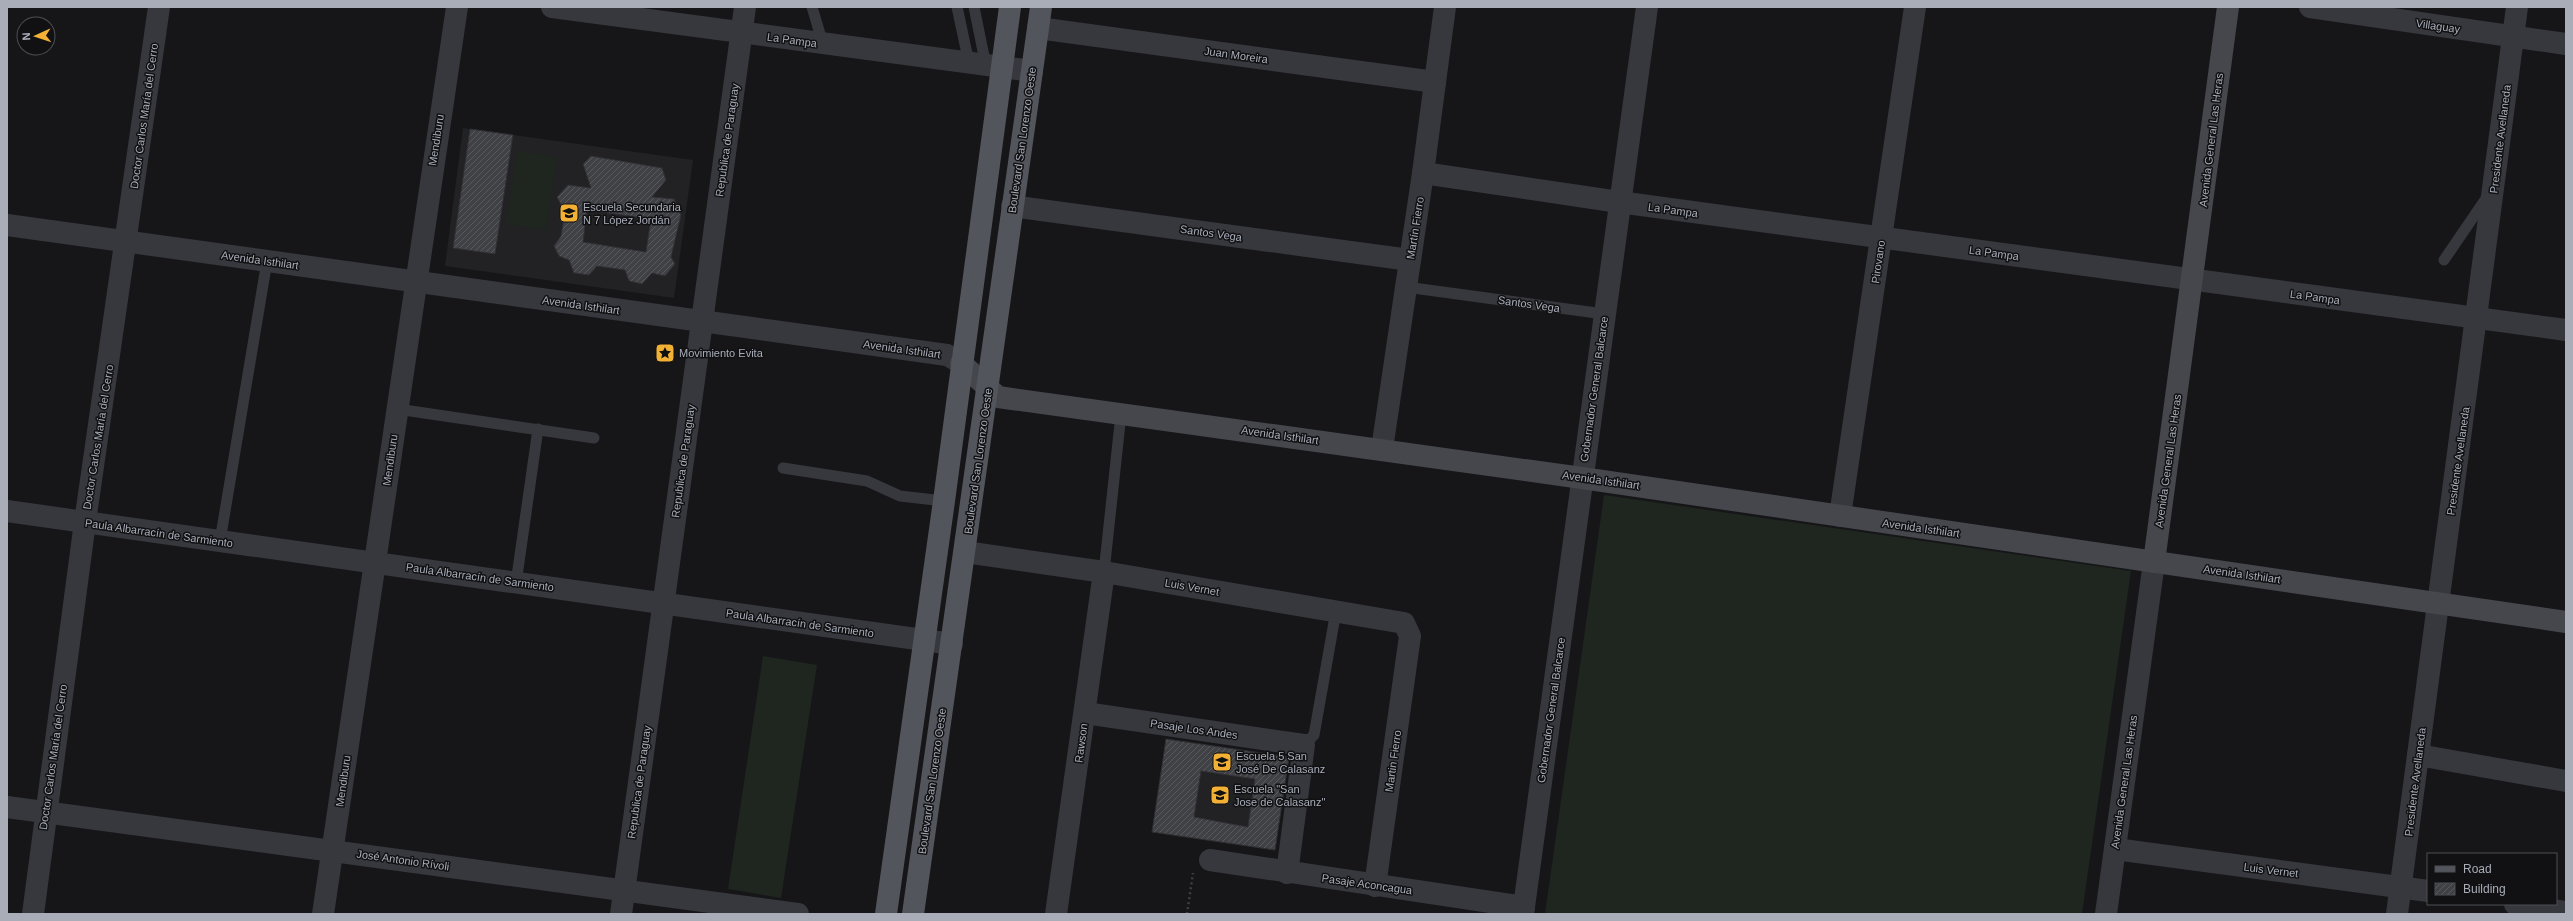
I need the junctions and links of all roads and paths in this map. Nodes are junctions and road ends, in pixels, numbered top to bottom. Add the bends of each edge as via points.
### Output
1 (159, 7) edge
2 (457, 7) edge
3 (552, 7) edge
4 (745, 7) edge
5 (812, 7) edge
6 (957, 7) edge
7 (974, 7) edge
8 (1010, 7) edge
9 (1040, 7) edge
10 (1445, 7) edge
11 (1647, 7) edge
12 (1915, 7) edge
13 (2228, 7) edge
14 (2310, 7) edge
15 (2517, 7) edge
16 (1038, 28) junction
17 (742, 33) junction
18 (2513, 37) junction
19 (823, 44) junction
20 (2566, 44) edge
21 (986, 66) junction
22 (1032, 71) junction
23 (1435, 82) junction
24 (1423, 173) junction
25 (2494, 187) junction
26 (1619, 202) junction
27 (1012, 206) junction
28 (7, 225) edge
29 (1882, 238) junction
30 (127, 242) junction
31 (1410, 260) junction
32 (2444, 260) dead end
33 (267, 261) junction
34 (2194, 280) junction
35 (414, 282) junction
36 (1406, 287) junction
37 (1604, 314) junction
38 (2477, 318) junction
39 (702, 322) junction
40 (2566, 330) edge
41 (961, 362) junction
42 (987, 389) junction
43 (397, 408) junction
44 (1121, 414) junction
45 (538, 430) junction
46 (594, 438) dead end
47 (1382, 449) junction
48 (783, 468) dead end
49 (1582, 478) junction
50 (944, 501) junction
51 (7, 511) edge
52 (1840, 516) junction
53 (85, 522) junction
54 (220, 541) junction
55 (965, 552) junction
56 (375, 561) junction
57 (2154, 562) junction
58 (1104, 572) junction
59 (516, 583) junction
60 (2439, 603) junction
61 (664, 604) junction
62 (1336, 611) junction
63 (2566, 622) edge
64 (1410, 636) joint
65 (924, 640) junction
66 (952, 644) junction
67 (1085, 714) junction
68 (1304, 745) junction
69 (2418, 755) junction
70 (2566, 781) edge
71 (7, 807) edge
72 (46, 812) junction
73 (2115, 849) junction
74 (332, 850) junction
75 (1210, 860) joint
76 (1287, 873) junction
77 (1375, 886) junction
78 (2402, 887) junction
79 (2427, 891) edge
80 (624, 892) junction
81 (2521, 905) edge
82 (1523, 910) edge
83 (2566, 912) edge
84 (33, 914) edge
85 (323, 914) edge
86 (621, 914) edge
87 (798, 914) edge
88 (886, 914) edge
89 (913, 914) edge
90 (1056, 914) edge
91 (1187, 914) edge
92 (2106, 914) edge
93 (2397, 914) edge

1 - 30 street, Doctor Carlos María del Cerro
2 - 35 street, Mendiburu
3 - 17 street, La Pampa
4 - 17 street, Republica de Paraguay
5 - 19 lane
6 - 21 lane
7 - 21 lane
8 - 21 main road
9 - 16 main road, Boulevard San Lorenzo Oeste
10 - 23 street, Martín Fierro
11 - 26 street, Gobernador General Balcarce
12 - 29 street, Pirovano
13 - 34 street, Avenida General Las Heras
14 - 18 street, Villaguay
15 - 18 street, Presidente Avellaneda
16 - 22 main road, Boulevard San Lorenzo Oeste
16 - 23 street, Juan Moreira
17 - 19 street, La Pampa
17 - 39 street, Republica de Paraguay
18 - 20 street, Villaguay
18 - 25 street, Presidente Avellaneda
19 - 21 street, La Pampa
21 - 22 street, La Pampa
21 - 41 main road
22 - 27 main road, Boulevard San Lorenzo Oeste
23 - 24 street, Martín Fierro
24 - 26 street, La Pampa
24 - 31 street, Martín Fierro
25 - 32 lane
25 - 38 street, Presidente Avellaneda
26 - 29 street, La Pampa
26 - 37 street, Gobernador General Balcarce
27 - 31 street, Santos Vega
27 - 42 main road, Boulevard San Lorenzo Oeste
28 - 30 street, Avenida Isthilart
29 - 34 street, La Pampa
29 - 52 street, Pirovano
30 - 33 street, Avenida Isthilart
30 - 53 street, Doctor Carlos María del Cerro
31 - 36 street, Martín Fierro
33 - 35 street, Avenida Isthilart
33 - 54 lane
34 - 38 street, La Pampa
34 - 57 street, Avenida General Las Heras
35 - 39 street, Avenida Isthilart
35 - 43 street, Mendiburu
36 - 37 lane, Santos Vega
36 - 47 street, Martín Fierro
37 - 49 street, Gobernador General Balcarce
38 - 40 street, La Pampa
38 - 60 street, Presidente Avellaneda
39 - 41 street, Avenida Isthilart via 948,356
39 - 61 street, Republica de Paraguay
41 - 42 street, Avenida Isthilart
41 - 50 main road
42 - 44 street, Avenida Isthilart via 998,397
42 - 55 main road, Boulevard San Lorenzo Oeste
43 - 45 lane
43 - 56 street, Mendiburu
44 - 47 street, Avenida Isthilart
44 - 58 lane
45 - 46 lane
45 - 59 lane
47 - 49 street, Avenida Isthilart
48 - 50 lane via 866,481 900,496
49 - 52 street, Avenida Isthilart
49 - 82 street, Gobernador General Balcarce
50 - 65 main road
51 - 53 street, Paula Albarracín de Sarmiento
52 - 57 street, Avenida Isthilart
53 - 54 street, Paula Albarracín de Sarmiento
53 - 72 street, Doctor Carlos María del Cerro
54 - 56 street, Paula Albarracín de Sarmiento
55 - 58 street, Luis Vernet
55 - 66 main road, Boulevard San Lorenzo Oeste
56 - 59 street, Paula Albarracín de Sarmiento
56 - 74 street, Mendiburu
57 - 60 street, Avenida Isthilart
57 - 73 street, Avenida General Las Heras
58 - 62 street, Luis Vernet
58 - 67 street, Rawson
59 - 61 street, Paula Albarracín de Sarmiento
60 - 63 street, Avenida Isthilart
60 - 69 street, Presidente Avellaneda
61 - 65 street, Paula Albarracín de Sarmiento
61 - 80 street, Republica de Paraguay
62 - 64 street, Luis Vernet via 1400,622 1407,626
62 - 68 lane via 1314,735
64 - 77 street, Martin Fierro
65 - 66 street, Paula Albarracín de Sarmiento
65 - 88 main road
66 - 89 main road, Boulevard San Lorenzo Oeste
67 - 68 street, Pasaje Los Andes
67 - 90 street, Rawson
68 - 76 street
69 - 70 street
69 - 78 street, Presidente Avellaneda
71 - 72 street, José Antonio Rívoli
72 - 74 street, José Antonio Rívoli
72 - 84 street, Doctor Carlos María del Cerro
73 - 78 street, Luis Vernet
73 - 92 street, Avenida General Las Heras
74 - 80 street, José Antonio Rívoli
74 - 85 street, Mendiburu
75 - 76 street, Pasaje Aconcagua
75 - 91 path via 1196,858
76 - 77 street, Pasaje Aconcagua
77 - 82 street, Pasaje Aconcagua
78 - 79 street, Luis Vernet
78 - 93 street, Presidente Avellaneda
80 - 86 street, Republica de Paraguay
80 - 87 street, José Antonio Rívoli
81 - 83 street

